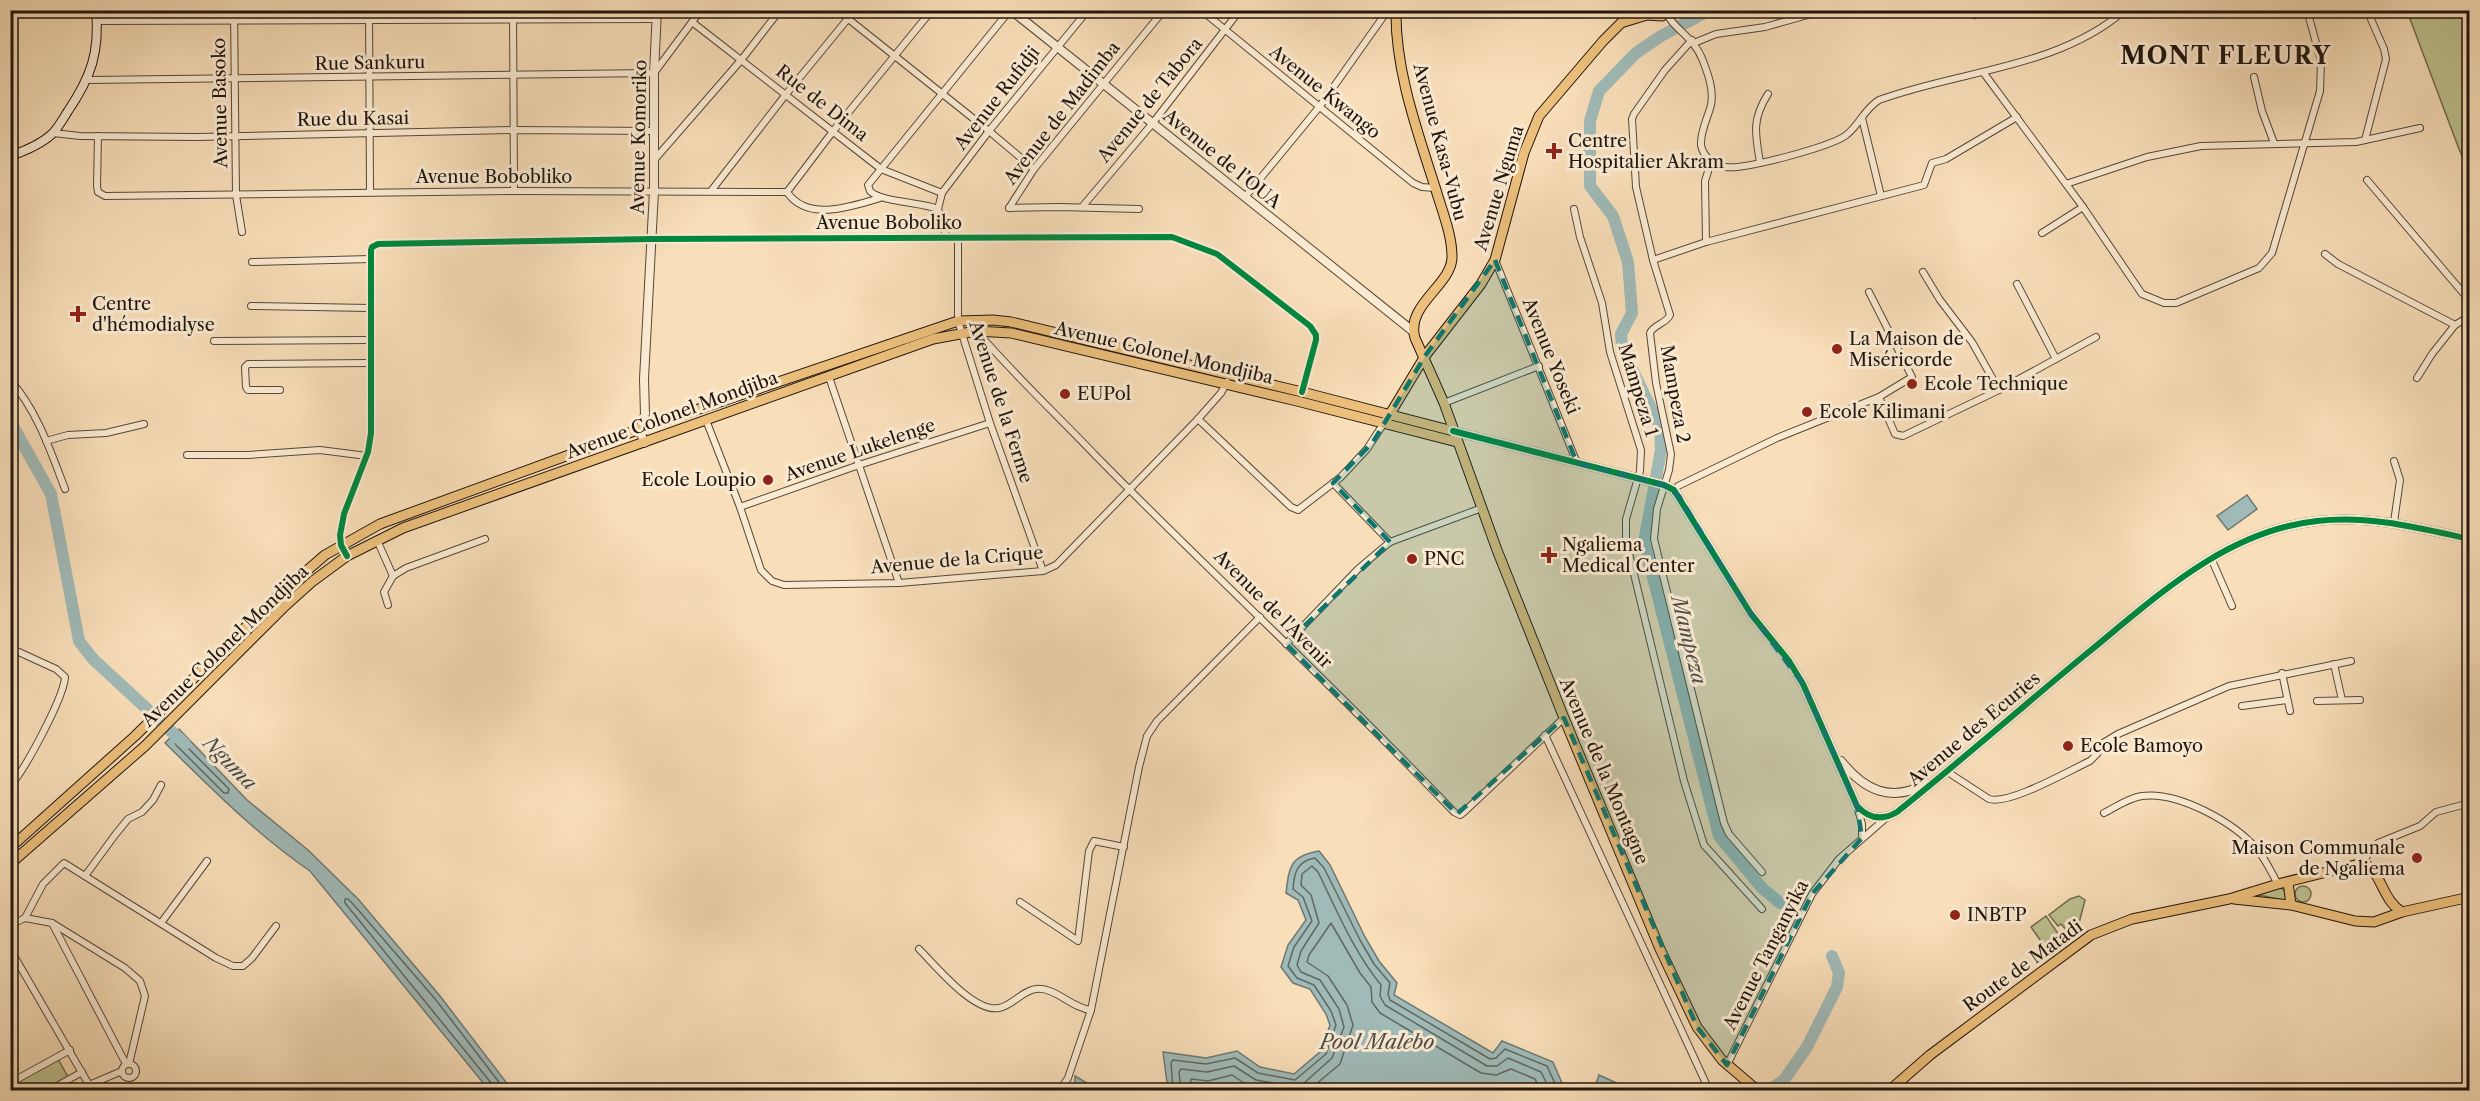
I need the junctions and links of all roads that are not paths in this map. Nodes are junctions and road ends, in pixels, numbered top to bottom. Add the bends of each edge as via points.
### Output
1 (96, 10) edge
2 (234, 10) edge
3 (369, 10) edge
4 (513, 10) edge
5 (701, 10) edge
6 (780, 10) edge
7 (837, 10) edge
8 (855, 10) edge
9 (932, 10) edge
10 (1011, 10) edge
11 (1088, 10) edge
12 (1164, 10) edge
13 (1201, 10) edge
14 (1240, 10) edge
15 (1634, 10) edge
16 (1826, 10) edge
17 (1987, 10) edge
18 (2125, 10) edge
19 (2307, 10) edge
20 (2367, 10) edge
21 (1390, 11) edge
22 (1664, 14) edge
23 (657, 15) edge
24 (1975, 15) dead end
25 (848, 19) junction
26 (513, 20) junction
27 (97, 21) junction
28 (370, 21) junction
29 (234, 22) junction
30 (692, 22) junction
31 (1621, 22) junction
32 (1224, 30) junction
33 (1691, 39) junction
34 (1057, 47) junction
35 (895, 55) junction
36 (742, 59) junction
37 (1983, 72) junction
38 (654, 74) junction
39 (513, 76) junction
40 (2253, 77) dead end
41 (371, 78) junction
42 (87, 80) junction
43 (235, 80) junction
44 (1102, 84) junction
45 (787, 93) junction
46 (943, 94) junction
47 (1768, 94) dead end
48 (1320, 106) junction
49 (2017, 117) junction
50 (1862, 118) junction
51 (1152, 124) junction
52 (2420, 128) dead end
53 (514, 129) junction
54 (834, 130) junction
55 (654, 131) junction
56 (989, 131) junction
57 (53, 133) junction
58 (371, 134) junction
59 (98, 136) junction
60 (236, 136) junction
61 (2365, 140) junction
62 (2306, 142) junction
63 (2274, 143) junction
64 (10, 156) edge
65 (655, 159) junction
66 (1711, 162) junction
67 (1760, 162) junction
68 (881, 169) junction
69 (1034, 169) junction
70 (2367, 180) dead end
71 (2066, 184) junction
72 (1435, 188) junction
73 (514, 191) junction
74 (654, 191) junction
75 (711, 191) junction
76 (370, 192) junction
77 (787, 192) junction
78 (942, 193) junction
79 (236, 195) junction
80 (1881, 195) junction
81 (1245, 197) junction
82 (880, 198) junction
83 (1082, 207) junction
84 (2083, 207) junction
85 (938, 209) junction
86 (1138, 209) dead end
87 (1574, 209) dead end
88 (242, 232) dead end
89 (2042, 233) dead end
90 (947, 238) junction
91 (958, 238) junction
92 (651, 239) junction
93 (1706, 242) junction
94 (2325, 254) dead end
95 (371, 259) junction
96 (1495, 260) junction
97 (1653, 260) junction
98 (252, 262) dead end
99 (1923, 272) dead end
100 (2017, 284) dead end
101 (1869, 292) dead end
102 (2469, 301) edge
103 (251, 306) dead end
104 (370, 308) junction
105 (2469, 316) edge
106 (963, 321) junction
107 (2455, 325) junction
108 (976, 331) junction
109 (961, 332) junction
110 (1414, 332) junction
111 (2096, 337) dead end
112 (369, 340) junction
113 (214, 341) dead end
114 (1425, 356) junction
115 (2056, 359) junction
116 (370, 363) junction
117 (1539, 366) junction
118 (1229, 374) junction
119 (829, 377) junction
120 (2417, 378) dead end
121 (10, 380) edge
122 (1227, 385) junction
123 (280, 390) dead end
124 (1999, 390) junction
125 (1302, 392) junction
126 (1879, 397) junction
127 (1444, 403) junction
128 (1198, 419) junction
129 (1387, 419) junction
130 (706, 420) junction
131 (990, 423) junction
132 (144, 424) dead end
133 (640, 429) junction
134 (1453, 431) junction
135 (1488, 440) junction
136 (46, 441) junction
137 (1457, 442) junction
138 (644, 443) junction
139 (187, 455) dead end
140 (367, 456) junction
141 (2394, 461) dead end
142 (1577, 463) junction
143 (859, 465) junction
144 (1639, 479) junction
145 (1334, 483) junction
146 (1661, 485) junction
147 (1128, 488) junction
148 (64, 489) dead end
149 (1674, 490) junction
150 (740, 507) junction
151 (1482, 508) junction
152 (2394, 522) junction
153 (485, 539) dead end
154 (2469, 539) edge
155 (376, 540) junction
156 (1390, 542) junction
157 (340, 544) junction
158 (347, 556) junction
159 (2211, 558) junction
160 (1043, 570) junction
161 (393, 576) junction
162 (899, 583) junction
163 (388, 605) dead end
164 (2232, 606) dead end
165 (1260, 617) junction
166 (1286, 644) junction
167 (10, 648) edge
168 (2351, 661) dead end
169 (2334, 664) junction
170 (2282, 673) junction
171 (2360, 699) dead end
172 (2287, 700) junction
173 (2342, 700) junction
174 (2316, 701) dead end
175 (2242, 706) dead end
176 (2290, 711) dead end
177 (1564, 718) junction
178 (1545, 735) junction
179 (1835, 754) junction
180 (1946, 771) junction
181 (1938, 778) junction
182 (162, 785) dead end
183 (10, 786) edge
184 (2469, 803) edge
185 (1857, 806) junction
186 (2104, 813) dead end
187 (1886, 818) junction
188 (1862, 838) junction
189 (1124, 847) junction
190 (10, 848) edge
191 (207, 861) dead end
192 (2363, 863) junction
193 (10, 864) edge
194 (1762, 872) dead end
195 (85, 876) junction
196 (2288, 882) junction
197 (2278, 884) junction
198 (2469, 897) edge
199 (2229, 899) junction
200 (1020, 903) dead end
201 (2291, 905) junction
202 (1762, 909) dead end
203 (2402, 912) junction
204 (25, 918) junction
205 (52, 923) junction
206 (161, 923) junction
207 (10, 926) edge
208 (276, 926) dead end
209 (10, 950) edge
210 (919, 950) dead end
211 (1091, 1010) junction
212 (70, 1050) junction
213 (128, 1064) junction
214 (1727, 1065) junction
215 (122, 1071) junction
216 (82, 1072) junction
217 (10, 1083) edge
218 (91, 1088) edge
219 (51, 1090) edge
220 (1060, 1090) edge
221 (1709, 1090) edge
222 (1757, 1090) edge
223 (1890, 1090) edge

1 - 27 main road
2 - 29 street, Avenue Basoko
3 - 28 street
4 - 26 street
5 - 30 street
6 - 36 street
7 - 25 street
8 - 25 street
9 - 35 street
10 - 34 street, Avenue de l’OUA
10 - 46 street
11 - 34 street, Avenue Rufidji
12 - 44 street, Avenue de Madimba
13 - 32 street, Avenue Kwango
14 - 32 street, Avenue de Tabora
15 - 31 main road, Avenue Nguma
16 - 33 street via 1766,27
17 - 24 street
18 - 37 street via 2078,43
19 - 62 street via 2319,49 2322,76
20 - 61 street via 2386,59
21 - 48 street
21 - 72 main road, Avenue Kasa-Vubu
22 - 31 main road
22 - 33 street
23 - 26 street
23 - 38 street, Avenue Komoriko
25 - 35 street
25 - 45 street
26 - 28 street
26 - 39 street
27 - 29 street
27 - 42 main road via 96,54
28 - 29 street
28 - 41 street
29 - 43 street, Avenue Basoko
30 - 36 street, Rue de Dima
30 - 38 street
31 - 96 main road, Avenue Nguma via 1539,116 1524,153
32 - 48 street, Avenue Kwango
32 - 51 street, Avenue de Tabora
33 - 66 street via 1704,62 1712,89 1701,145
33 - 97 street, Mampeza 2 via 1632,119 1635,179
34 - 44 street, Avenue de l’OUA
34 - 56 street, Avenue Rufidji
35 - 46 street
35 - 54 street
36 - 45 street, Rue de Dima
36 - 65 street
37 - 49 street
37 - 50 street via 1879,100
38 - 39 street, Rue Sankuru
38 - 55 street, Avenue Komoriko
39 - 41 street, Rue Sankuru
39 - 53 street
40 - 63 street
41 - 43 street, Rue Sankuru
41 - 58 street
42 - 43 street, Rue Sankuru
42 - 57 main road
43 - 60 street, Avenue Basoko
44 - 51 street, Avenue de l’OUA
44 - 69 street, Avenue de Madimba
45 - 54 street, Rue de Dima
45 - 75 street
46 - 56 street
46 - 68 street
47 - 67 street via 1758,110 1755,127
48 - 72 street, Avenue Kwango via 1413,183
48 - 81 street
49 - 71 street
49 - 80 street via 1946,159 1932,163 1924,185
50 - 67 street via 1843,137
50 - 80 street
51 - 81 street, Avenue de l’OUA
51 - 83 street, Avenue de Tabora
52 - 61 street
53 - 55 street, Rue du Kasai
53 - 58 street, Rue du Kasai
53 - 73 street
54 - 68 street, Rue de Dima
54 - 77 street
55 - 65 street, Avenue Komoriko
56 - 69 street
56 - 78 street, Avenue Rufidji
57 - 59 street, Rue du Kasai
57 - 64 main road
58 - 60 street, Rue du Kasai
58 - 76 street
59 - 60 street, Rue du Kasai
59 - 79 street, Avenue Bobobliko via 100,194
60 - 79 street, Avenue Basoko
61 - 62 street
62 - 63 street
62 - 84 street via 2267,261 2249,273 2176,303 2164,303 2142,294
63 - 71 street via 2201,146 2147,157
65 - 74 street, Avenue Komoriko
66 - 67 street via 1730,168
66 - 93 street via 1705,181
68 - 78 street, Rue de Dima
68 - 82 street via 868,185
69 - 83 street, Avenue de Madimba via 1009,208
70 - 102 street
71 - 84 street
72 - 110 main road, Avenue Kasa-Vubu via 1447,226 1451,264 1421,307
73 - 74 street, Avenue Bobobliko
73 - 76 street, Avenue Bobobliko
74 - 75 street, Avenue Bobobliko
74 - 92 street, Avenue Komoriko
75 - 77 street, Avenue Bobobliko
76 - 79 street, Avenue Bobobliko
77 - 82 street via 806,208 841,208
78 - 85 street, Avenue Rufidji
79 - 88 street, Avenue Basoko
80 - 93 street
81 - 110 street, Avenue de l’OUA
82 - 85 street
83 - 86 street
84 - 89 street
85 - 90 street
87 - 144 street, Mampeza 1 via 1602,303 1610,352 1641,450
90 - 91 street, Avenue Boboliko
90 - 92 street, Avenue Boboliko
91 - 106 street, Avenue de la Ferme
91 - 125 street, Avenue Boboliko via 1162,235 1210,250 1265,289 1314,332 1316,340
92 - 95 street, Avenue Boboliko via 378,244 372,247
92 - 133 street, Avenue Komoriko via 645,414
93 - 97 street
94 - 107 street
95 - 98 street
95 - 104 street
96 - 114 main road, Avenue Nguma
96 - 117 street, Avenue Yoseki
97 - 146 street, Mampeza 2 via 1670,315 1650,335 1671,454
99 - 124 street via 1972,342
100 - 115 street
101 - 126 street via 1912,377
103 - 104 street
104 - 112 street
105 - 107 street
106 - 108 street, Avenue de l'Avenir
106 - 109 street, Avenue de la Ferme
106 - 118 main road, Avenue Colonel Mondjiba via 1011,322
106 - 133 main road, Avenue Colonel Mondjiba
107 - 120 street
108 - 109 main road, Avenue Colonel Mondjiba
108 - 122 main road, Avenue Colonel Mondjiba via 1011,333
108 - 147 street, Avenue de l'Avenir
109 - 119 main road, Avenue Colonel Mondjiba
109 - 131 street, Avenue de la Ferme
110 - 114 main road
111 - 115 street
112 - 113 street
112 - 116 street
114 - 127 main road
114 - 129 main road, Avenue Nguma
115 - 124 street
116 - 123 street via 245,367 248,390
116 - 140 street via 371,433
117 - 127 street
117 - 142 street, Avenue Yoseki
118 - 122 street
118 - 125 main road, Avenue Colonel Mondjiba
119 - 130 main road, Avenue Colonel Mondjiba
119 - 143 street
121 - 136 street via 19,389
122 - 128 street, Avenue de la Crique
122 - 129 main road, Avenue Colonel Mondjiba
124 - 126 street via 1903,436 1895,434
125 - 129 main road, Avenue Colonel Mondjiba
126 - 149 street via 1777,438
127 - 134 main road
128 - 145 street via 1294,509 1302,509
128 - 147 street, Avenue de la Crique
129 - 134 main road, Avenue Colonel Mondjiba
129 - 137 main road, Avenue Colonel Mondjiba
129 - 145 street via 1367,449
130 - 138 main road, Avenue Colonel Mondjiba
130 - 150 street
131 - 143 street, Avenue Lukelenge
131 - 160 street, Avenue de la Ferme
132 - 136 street
133 - 138 street, Avenue Komoriko
133 - 157 main road, Avenue Colonel Mondjiba via 380,524
134 - 135 street
134 - 137 main road
135 - 137 street
135 - 142 street
136 - 148 street
137 - 151 main road, Avenue de la Montagne
138 - 155 main road, Avenue Colonel Mondjiba
139 - 140 street via 320,450
140 - 157 street via 344,514
141 - 152 street via 2400,480
142 - 144 street
143 - 150 street, Avenue Lukelenge
143 - 162 street
144 - 146 street
144 - 202 street, Mampeza 1 via 1626,519 1626,541 1684,780 1704,845
145 - 156 street
146 - 149 street
146 - 194 street, Mampeza 2 via 1654,539 1722,816 1729,834
147 - 160 street, Avenue de la Crique via 1064,558
147 - 165 street, Avenue de l'Avenir
149 - 179 street, Avenue des Ecuries via 1751,614 1789,661
150 - 162 street, Avenue de la Crique via 761,570 772,581 784,585
151 - 156 street
151 - 177 main road, Avenue de la Montagne
152 - 154 street, Avenue des Ecuries
152 - 159 street, Avenue des Ecuries via 2315,521 2261,534
153 - 161 street
155 - 158 main road, Avenue Colonel Mondjiba
155 - 161 street
156 - 166 street via 1358,569
157 - 158 street
157 - 190 main road, Avenue Colonel Mondjiba via 273,600 135,736
158 - 193 main road, Avenue Colonel Mondjiba via 312,582 145,746
159 - 164 street
159 - 180 street, Avenue des Ecuries via 2158,596
160 - 162 street, Avenue de la Crique
161 - 163 street via 384,589
165 - 166 street, Avenue de l'Avenir
165 - 189 street via 1157,721 1147,736
166 - 178 street, Avenue de l'Avenir via 1457,814 1464,812
167 - 183 street via 65,677 39,739
168 - 169 street
169 - 170 street
169 - 173 street
170 - 172 street
170 - 180 street via 2229,686 2118,734 2103,743 2090,761 2010,798 1989,799
171 - 173 street
172 - 175 street
172 - 176 street
173 - 174 street
177 - 178 street, Avenue de l'Avenir
177 - 214 main road, Avenue de la Montagne via 1660,949 1697,1027
178 - 221 street
179 - 181 street, Avenue des Ecuries via 1864,785 1875,790 1904,792
179 - 185 street, Avenue des Ecuries
180 - 181 street, Avenue des Ecuries
181 - 187 street, Avenue des Ecuries
182 - 195 street via 142,812 128,819
184 - 192 street via 2436,812 2420,826 2378,843
185 - 187 street via 1870,816
185 - 188 street
186 - 197 street via 2133,798 2155,795 2199,808 2236,829 2257,849
187 - 188 street, Avenue Tanganyika
188 - 214 street, Avenue Tanganyika via 1839,859 1812,894
189 - 200 street via 1094,841 1089,851 1078,941
189 - 211 street
191 - 206 street
192 - 196 main road, Route de Matadi
192 - 203 main road via 2373,870 2392,906
195 - 204 street via 64,863 43,885
195 - 206 street
196 - 197 main road, Route de Matadi
196 - 201 main road
197 - 199 main road, Route de Matadi
198 - 203 main road, Route de Matadi
199 - 201 main road, Route de Matadi
199 - 223 main road, Route de Matadi via 2132,919 2091,935 1930,1055
201 - 203 main road, Route de Matadi via 2355,921 2374,922
204 - 205 street
204 - 207 street
205 - 213 street
205 - 213 street via 140,981 145,996
206 - 208 street via 233,966 243,966
209 - 212 street
210 - 211 street via 962,992 986,1008 999,1008 1034,989 1048,990
211 - 220 street via 1068,1078
212 - 216 street
212 - 217 street
213 - 215 street
213 - 215 street via 136,1070 132,1078 126,1078
214 - 222 main road, Avenue de la Montagne
215 - 218 street
216 - 218 street
216 - 219 street

